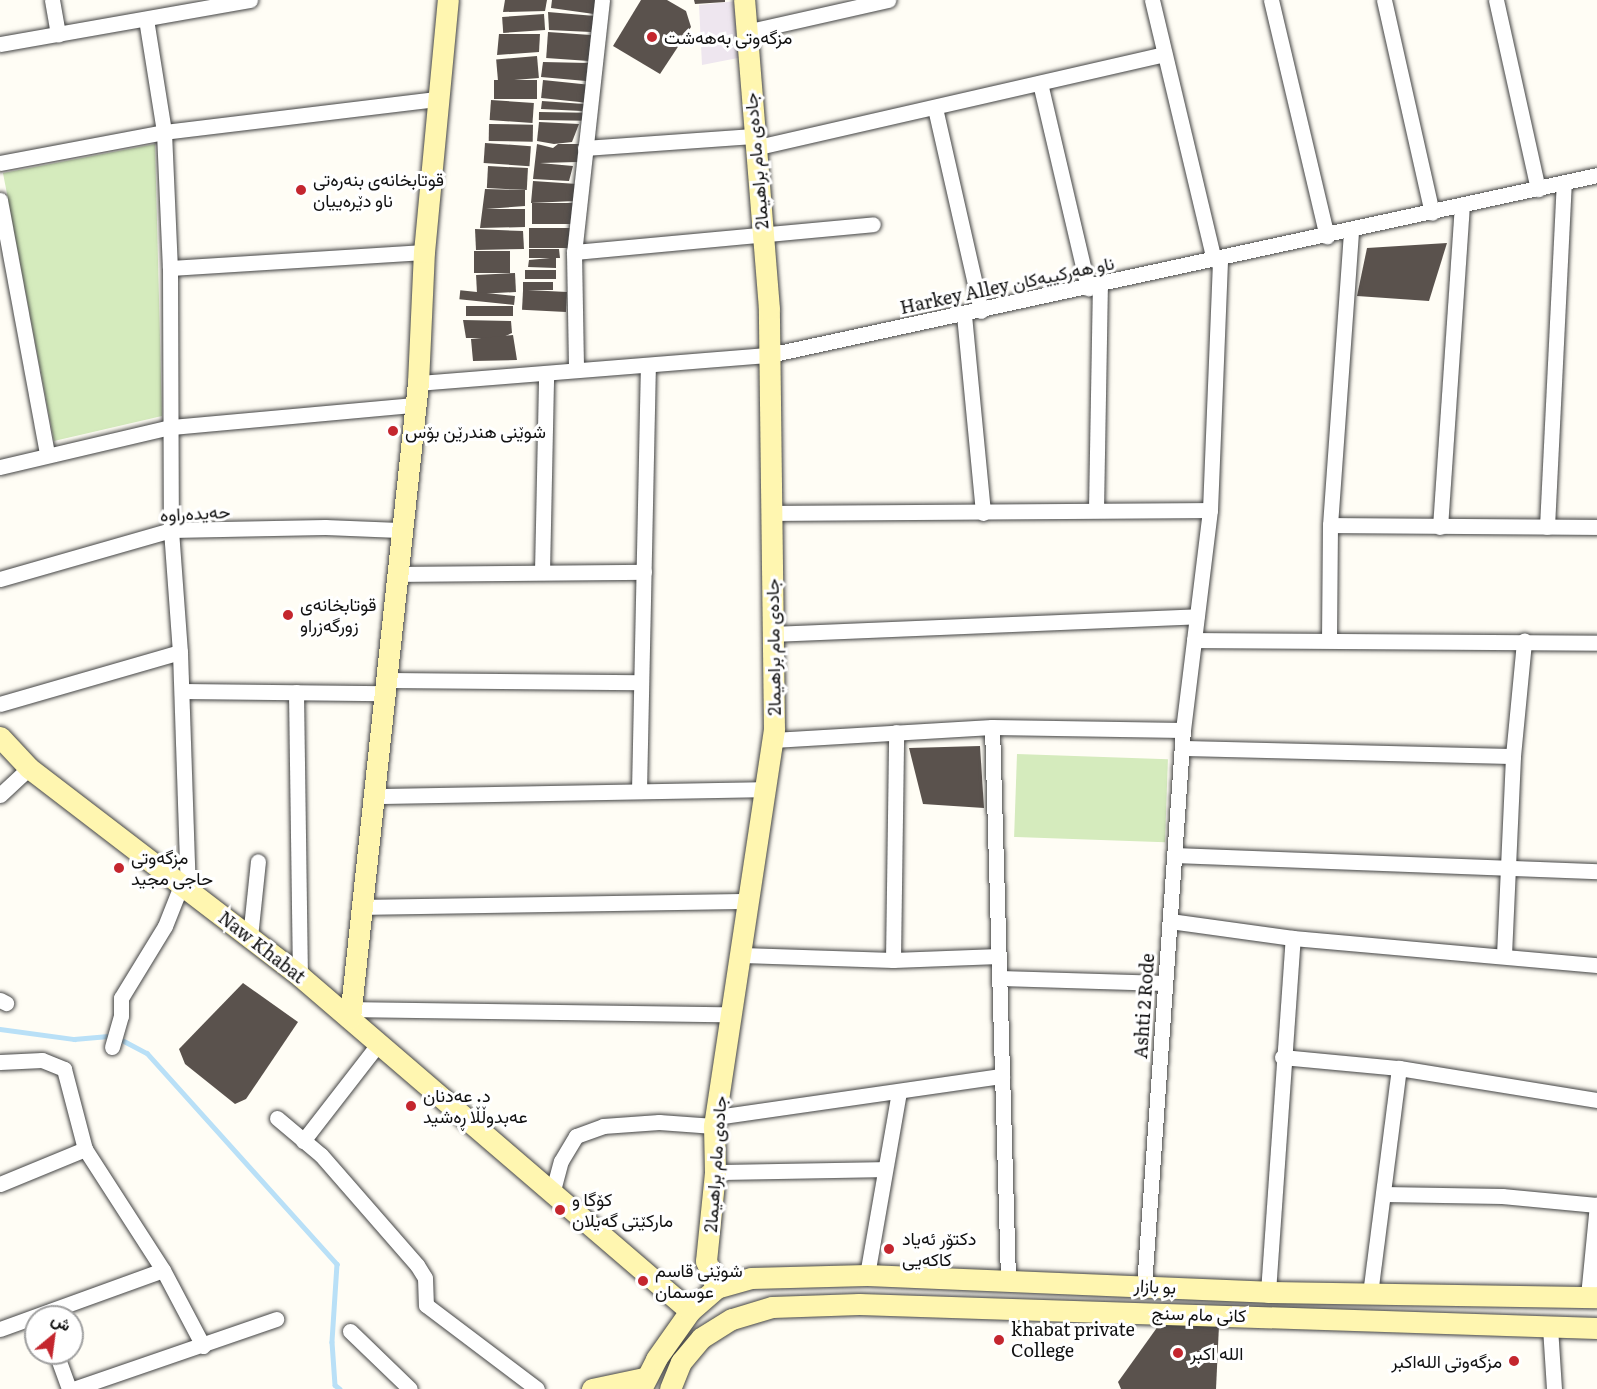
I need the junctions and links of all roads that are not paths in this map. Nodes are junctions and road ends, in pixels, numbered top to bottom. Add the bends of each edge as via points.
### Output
1 (52, 0) edge
2 (250, 0) edge
3 (448, 0) edge
4 (602, 0) edge
5 (744, 0) edge
6 (888, 0) edge
7 (1152, 0) edge
8 (1271, 0) edge
9 (1384, 0) edge
10 (1496, 0) edge
11 (146, 19) junction
12 (746, 32) junction
13 (58, 34) junction
14 (0, 44) edge
15 (1164, 54) junction
16 (1040, 83) junction
17 (437, 99) junction
18 (935, 108) junction
19 (164, 132) junction
20 (753, 142) junction
21 (585, 148) junction
22 (0, 163) edge
23 (1597, 175) edge
24 (1564, 184) junction
25 (1538, 189) junction
26 (0, 200) edge
27 (1462, 206) junction
28 (1432, 213) junction
29 (873, 224) dead end
30 (1351, 230) junction
31 (762, 236) junction
32 (1327, 236) junction
33 (424, 252) junction
34 (574, 252) junction
35 (1217, 260) junction
36 (170, 268) junction
37 (1094, 287) junction
38 (981, 311) junction
39 (964, 315) junction
40 (769, 355) junction
41 (648, 365) junction
42 (576, 369) junction
43 (546, 373) junction
44 (418, 383) junction
45 (416, 405) junction
46 (171, 427) junction
47 (47, 454) junction
48 (0, 467) edge
49 (1096, 510) junction
50 (1210, 510) junction
51 (771, 513) junction
52 (983, 513) junction
53 (1330, 525) junction
54 (1440, 527) junction
55 (1547, 527) junction
56 (1597, 527) edge
57 (171, 530) junction
58 (399, 530) junction
59 (542, 572) junction
60 (644, 572) junction
61 (399, 574) junction
62 (0, 579) edge
63 (1197, 615) junction
64 (773, 634) junction
65 (1194, 640) junction
66 (1329, 640) junction
67 (1524, 641) junction
68 (1597, 643) edge
69 (180, 652) junction
70 (641, 682) junction
71 (387, 687) junction
72 (182, 691) junction
73 (296, 692) junction
74 (0, 704) edge
75 (992, 728) junction
76 (1183, 730) junction
77 (896, 732) junction
78 (0, 737) edge
79 (773, 740) junction
80 (1182, 748) junction
81 (1514, 756) junction
82 (29, 768) junction
83 (766, 789) junction
84 (639, 791) junction
85 (0, 795) edge
86 (376, 796) junction
87 (1175, 855) junction
88 (258, 861) dead end
89 (1507, 868) junction
90 (1597, 871) edge
91 (185, 886) junction
92 (750, 901) junction
93 (364, 907) junction
94 (1170, 921) junction
95 (250, 937) junction
96 (1293, 938) junction
97 (742, 955) junction
98 (1504, 955) junction
99 (999, 956) junction
100 (893, 960) junction
101 (1597, 966) edge
102 (300, 976) junction
103 (1000, 978) junction
104 (1165, 983) junction
105 (351, 1014) junction
106 (732, 1014) junction
107 (379, 1043) junction
108 (112, 1047) dead end
109 (1282, 1057) junction
110 (0, 1062) edge
111 (1399, 1068) junction
112 (1002, 1076) junction
113 (899, 1092) junction
114 (1597, 1100) edge
115 (278, 1118) dead end
116 (715, 1122) junction
117 (303, 1141) junction
118 (85, 1149) junction
119 (883, 1169) junction
120 (715, 1172) junction
121 (0, 1184) edge
122 (552, 1194) junction
123 (1383, 1194) junction
124 (1597, 1204) edge
125 (163, 1270) junction
126 (867, 1275) junction
127 (1008, 1279) junction
128 (1055, 1283) junction
129 (1144, 1286) junction
130 (716, 1288) junction
131 (1268, 1292) junction
132 (1370, 1294) junction
133 (1525, 1296) junction
134 (1592, 1297) edge
135 (70, 1305) edge
136 (1055, 1310) junction
137 (690, 1311) junction
138 (276, 1319) dead end
139 (24, 1321) edge
140 (1524, 1326) junction
141 (1550, 1327) junction
142 (1597, 1328) edge
143 (0, 1329) edge
144 (350, 1331) dead end
145 (203, 1346) junction
146 (61, 1365) edge
147 (643, 1384) edge
148 (71, 1389) edge
149 (410, 1389) edge
150 (537, 1389) edge
151 (592, 1389) edge
152 (670, 1389) edge
153 (1554, 1389) edge

1 - 13 street
2 - 11 street
3 - 17 street
4 - 21 street
5 - 12 street, جادەی مام براهیما2
6 - 12 street
7 - 15 street, Ashti 2 Rode
8 - 32 street
9 - 28 street
10 - 25 street
11 - 13 street
11 - 19 street
12 - 20 street, جادەی مام براهیما2
13 - 14 street
15 - 16 street
15 - 35 street, Ashti 2 Rode
16 - 18 street
16 - 37 street
17 - 19 street
17 - 33 street
18 - 20 street
18 - 38 street
19 - 22 street
19 - 36 street
20 - 21 street
20 - 31 street, جادەی مام براهیما2
21 - 34 street
23 - 24 street, Harkey Alley ناو هەركييەكان
24 - 25 street, Harkey Alley ناو هەركييەكان
24 - 55 street
25 - 27 street, Harkey Alley ناو هەركييەكان
26 - 47 street
27 - 28 street, Harkey Alley ناو هەركييەكان
27 - 54 street
28 - 30 street, Harkey Alley ناو هەركييەكان
29 - 31 street
30 - 32 street, Harkey Alley ناو هەركييەكان
30 - 53 street
31 - 34 street
31 - 40 street, جادەی مام براهیما2
32 - 35 street, Harkey Alley ناو هەركييەكان
33 - 36 street
33 - 44 street
34 - 42 street
35 - 37 street, Harkey Alley ناو هەركييەكان
35 - 50 street, Ashti 2 Rode
36 - 46 street
37 - 38 street, Harkey Alley ناو هەركييەكان
37 - 49 street
38 - 39 street, Harkey Alley ناو هەركييەكان
39 - 40 street, Harkey Alley ناو هەركييەكان
39 - 52 street
40 - 41 street, Harkey Alley ناو هەركييەكان
40 - 51 street, جادەی مام براهیما2
41 - 42 street, Harkey Alley ناو هەركييەكان
41 - 60 street
42 - 43 street, Harkey Alley ناو هەركييەكان
43 - 44 street, Harkey Alley ناو هەركييەكان
43 - 59 street
44 - 45 street
45 - 46 street
45 - 58 street
46 - 47 street
46 - 57 street
47 - 48 street
49 - 50 street
49 - 52 street
50 - 63 street, Ashti 2 Rode
51 - 52 street
51 - 64 street, جادەی مام براهیما2
53 - 54 street
53 - 66 street
54 - 55 street
55 - 56 street
57 - 58 street, حەیدەراوە
57 - 62 street, حەیدەراوە
57 - 69 street
58 - 61 street
59 - 60 street
59 - 61 street
60 - 70 street
61 - 71 street
63 - 64 street
63 - 65 street, Ashti 2 Rode
64 - 79 street, جادەی مام براهیما2
65 - 66 street
65 - 76 street, Ashti 2 Rode
66 - 67 street
67 - 68 street
67 - 81 street
69 - 72 street
69 - 74 street
70 - 71 street
70 - 84 street
71 - 73 street
71 - 86 street
72 - 73 street
72 - 91 street
73 - 102 street
75 - 76 street
75 - 77 street
75 - 99 street
76 - 80 street, Ashti 2 Rode
77 - 79 street
77 - 100 street
78 - 82 street, Naw Khabat
79 - 83 street, جادەی مام براهیما2
80 - 81 street
80 - 87 street, Ashti 2 Rode
81 - 89 street
82 - 85 street
82 - 91 street, Naw Khabat
83 - 84 street
83 - 92 street, جادەی مام براهیما2
84 - 86 street
86 - 93 street
87 - 89 street
87 - 94 street, Ashti 2 Rode
88 - 95 street
89 - 90 street
89 - 98 street
91 - 95 street, Naw Khabat
91 - 108 street via 121,998 121,1017
92 - 93 street
92 - 97 street, جادەی مام براهیما2
93 - 105 street
94 - 96 street
94 - 104 street, Ashti 2 Rode
95 - 102 street, Naw Khabat
96 - 98 street
96 - 109 street
97 - 100 street
97 - 106 street, جادەی مام براهیما2
98 - 101 street
99 - 100 street
99 - 103 street
102 - 105 street, Naw Khabat
103 - 104 street
103 - 112 street
104 - 129 street, Ashti 2 Rode
105 - 106 street
105 - 107 street, Naw Khabat
106 - 116 street, جادەی مام براهیما2
107 - 117 street
107 - 122 street, Naw Khabat
109 - 111 street
109 - 131 street
110 - 118 street via 42,1060 64,1068
111 - 114 street
111 - 123 street
112 - 113 street
112 - 127 street
113 - 116 street
113 - 119 street
115 - 117 street
116 - 120 street, جادەی مام براهیما2
116 - 122 street via 603,1126 576,1136 561,1161
117 - 150 street via 360,1197 417,1264 425,1278 426,1305
118 - 121 street
118 - 125 street
119 - 120 street
119 - 126 street
120 - 130 street, جادەی مام براهیما2 via 706,1261
122 - 137 street, Naw Khabat
123 - 124 street via 1502,1196
123 - 132 street
124 - 134 street
125 - 135 street
125 - 145 street
126 - 127 street, بو بازار
126 - 130 street, بو بازار via 752,1278
127 - 128 street, بو بازار
128 - 129 street, بو بازار
128 - 136 street
129 - 131 street, بو بازار
130 - 137 street
131 - 132 street, بو بازار
132 - 133 street, بو بازار
133 - 134 street, بو بازار
133 - 140 street
136 - 140 street, کانی مام سنج
136 - 152 street, کانی مام سنج via 859,1304 772,1307 732,1319 701,1338 681,1362
137 - 147 street
138 - 145 street
139 - 143 street
140 - 141 street, کانی مام سنج
141 - 142 street, کانی مام سنج
141 - 153 street
144 - 149 street
145 - 148 street
146 - 148 street
147 - 151 street

